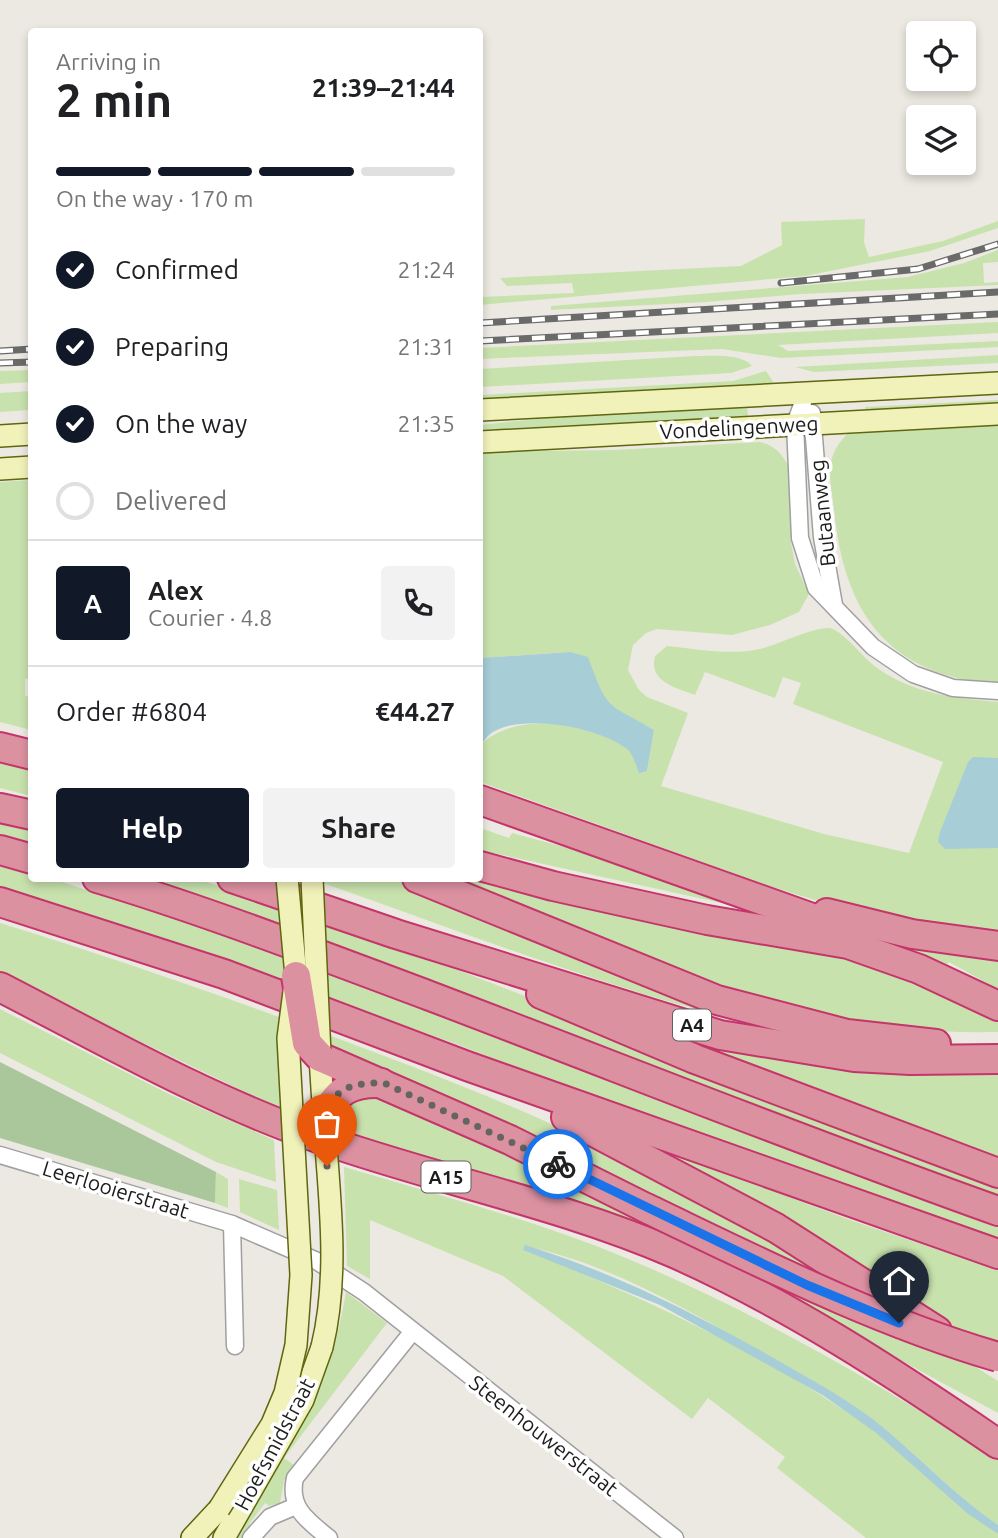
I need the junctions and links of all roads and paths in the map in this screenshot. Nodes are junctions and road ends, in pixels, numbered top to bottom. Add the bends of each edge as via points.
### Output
1 (998, 383) edge
2 (806, 394) junction
3 (483, 410) edge
4 (998, 414) edge
5 (805, 424) junction
6 (28, 434) edge
7 (0, 436) edge
8 (483, 442) edge
9 (28, 467) edge
10 (0, 469) edge
11 (823, 588) junction
12 (998, 691) edge
13 (0, 737) edge
14 (28, 742) edge
15 (0, 747) edge
16 (28, 754) edge
17 (483, 801) edge
18 (0, 808) edge
19 (28, 814) edge
20 (0, 850) edge
21 (28, 858) edge
22 (483, 867) edge
23 (686, 874) junction
24 (110, 882) edge
25 (244, 882) edge
26 (287, 882) edge
27 (312, 882) edge
28 (426, 882) edge
29 (0, 902) edge
30 (396, 934) junction
31 (998, 946) edge
32 (930, 973) junction
33 (296, 976) junction
34 (0, 987) edge
35 (998, 1006) edge
36 (998, 1043) edge
37 (320, 1057) junction
38 (998, 1059) edge
39 (467, 1066) junction
40 (384, 1083) junction
41 (324, 1120) junction
42 (0, 1155) edge
43 (998, 1173) edge
44 (998, 1211) edge
45 (232, 1224) junction
46 (998, 1254) edge
47 (412, 1331) junction
48 (235, 1346) dead end
49 (998, 1357) edge
50 (998, 1369) edge
51 (890, 1370) junction
52 (998, 1422) edge
53 (998, 1444) edge
54 (296, 1506) junction
55 (227, 1514) junction
56 (192, 1538) edge
57 (224, 1538) edge
58 (251, 1538) edge
59 (329, 1538) edge
60 (675, 1538) edge

1 - 2 street, Vondelingenweg
2 - 3 street, Vondelingenweg
2 - 5 street, Butaanweg
4 - 5 street, Vondelingenweg
5 - 8 street, Vondelingenweg
5 - 11 street, Butaanweg via 822,537
5 - 11 street, Butaanweg via 800,538
6 - 7 street
9 - 10 street
11 - 12 street, Butaanweg via 873,647 913,674 953,688
13 - 14 highway
15 - 16 highway
17 - 23 highway
18 - 19 highway
20 - 21 highway
22 - 32 highway via 552,887 707,920 848,944
23 - 31 highway via 866,924
23 - 32 highway via 861,936
24 - 44 highway via 294,945
25 - 30 highway
26 - 33 street, Hoefsmidstraat, bridge
27 - 37 street, Hoefsmidstraat, bridge
28 - 36 highway, A4 via 717,1000 847,1034 936,1044
29 - 39 highway via 224,974
30 - 38 highway, A4 via 720,1035 854,1056
30 - 43 highway via 695,1059
32 - 35 highway
33 - 37 highway, bridge via 307,1043
33 - 55 street, Hoefsmidstraat, bridge via 288,1038 301,1275 296,1345 285,1393
34 - 51 highway, A15 via 205,1090 314,1137 564,1213 673,1253 795,1314
37 - 40 highway
37 - 41 street, Hoefsmidstraat
39 - 46 highway
39 - 50 highway via 776,1228
40 - 41 highway via 352,1085 329,1106
40 - 49 highway, bridge via 807,1285 945,1342
41 - 55 street, Hoefsmidstraat, bridge via 330,1314 303,1400
42 - 45 street, Leerlooierstraat
45 - 47 street, Leerlooierstraat via 315,1260
45 - 48 street
47 - 54 street, Hoefsmidstraat via 295,1478
47 - 60 street, Steenhouwerstraat
51 - 52 highway, A15
51 - 53 highway, A15
54 - 58 street, Hoefsmidstraat via 270,1517
54 - 59 street
55 - 56 street, Hoefsmidstraat
55 - 57 street, Hoefsmidstraat

